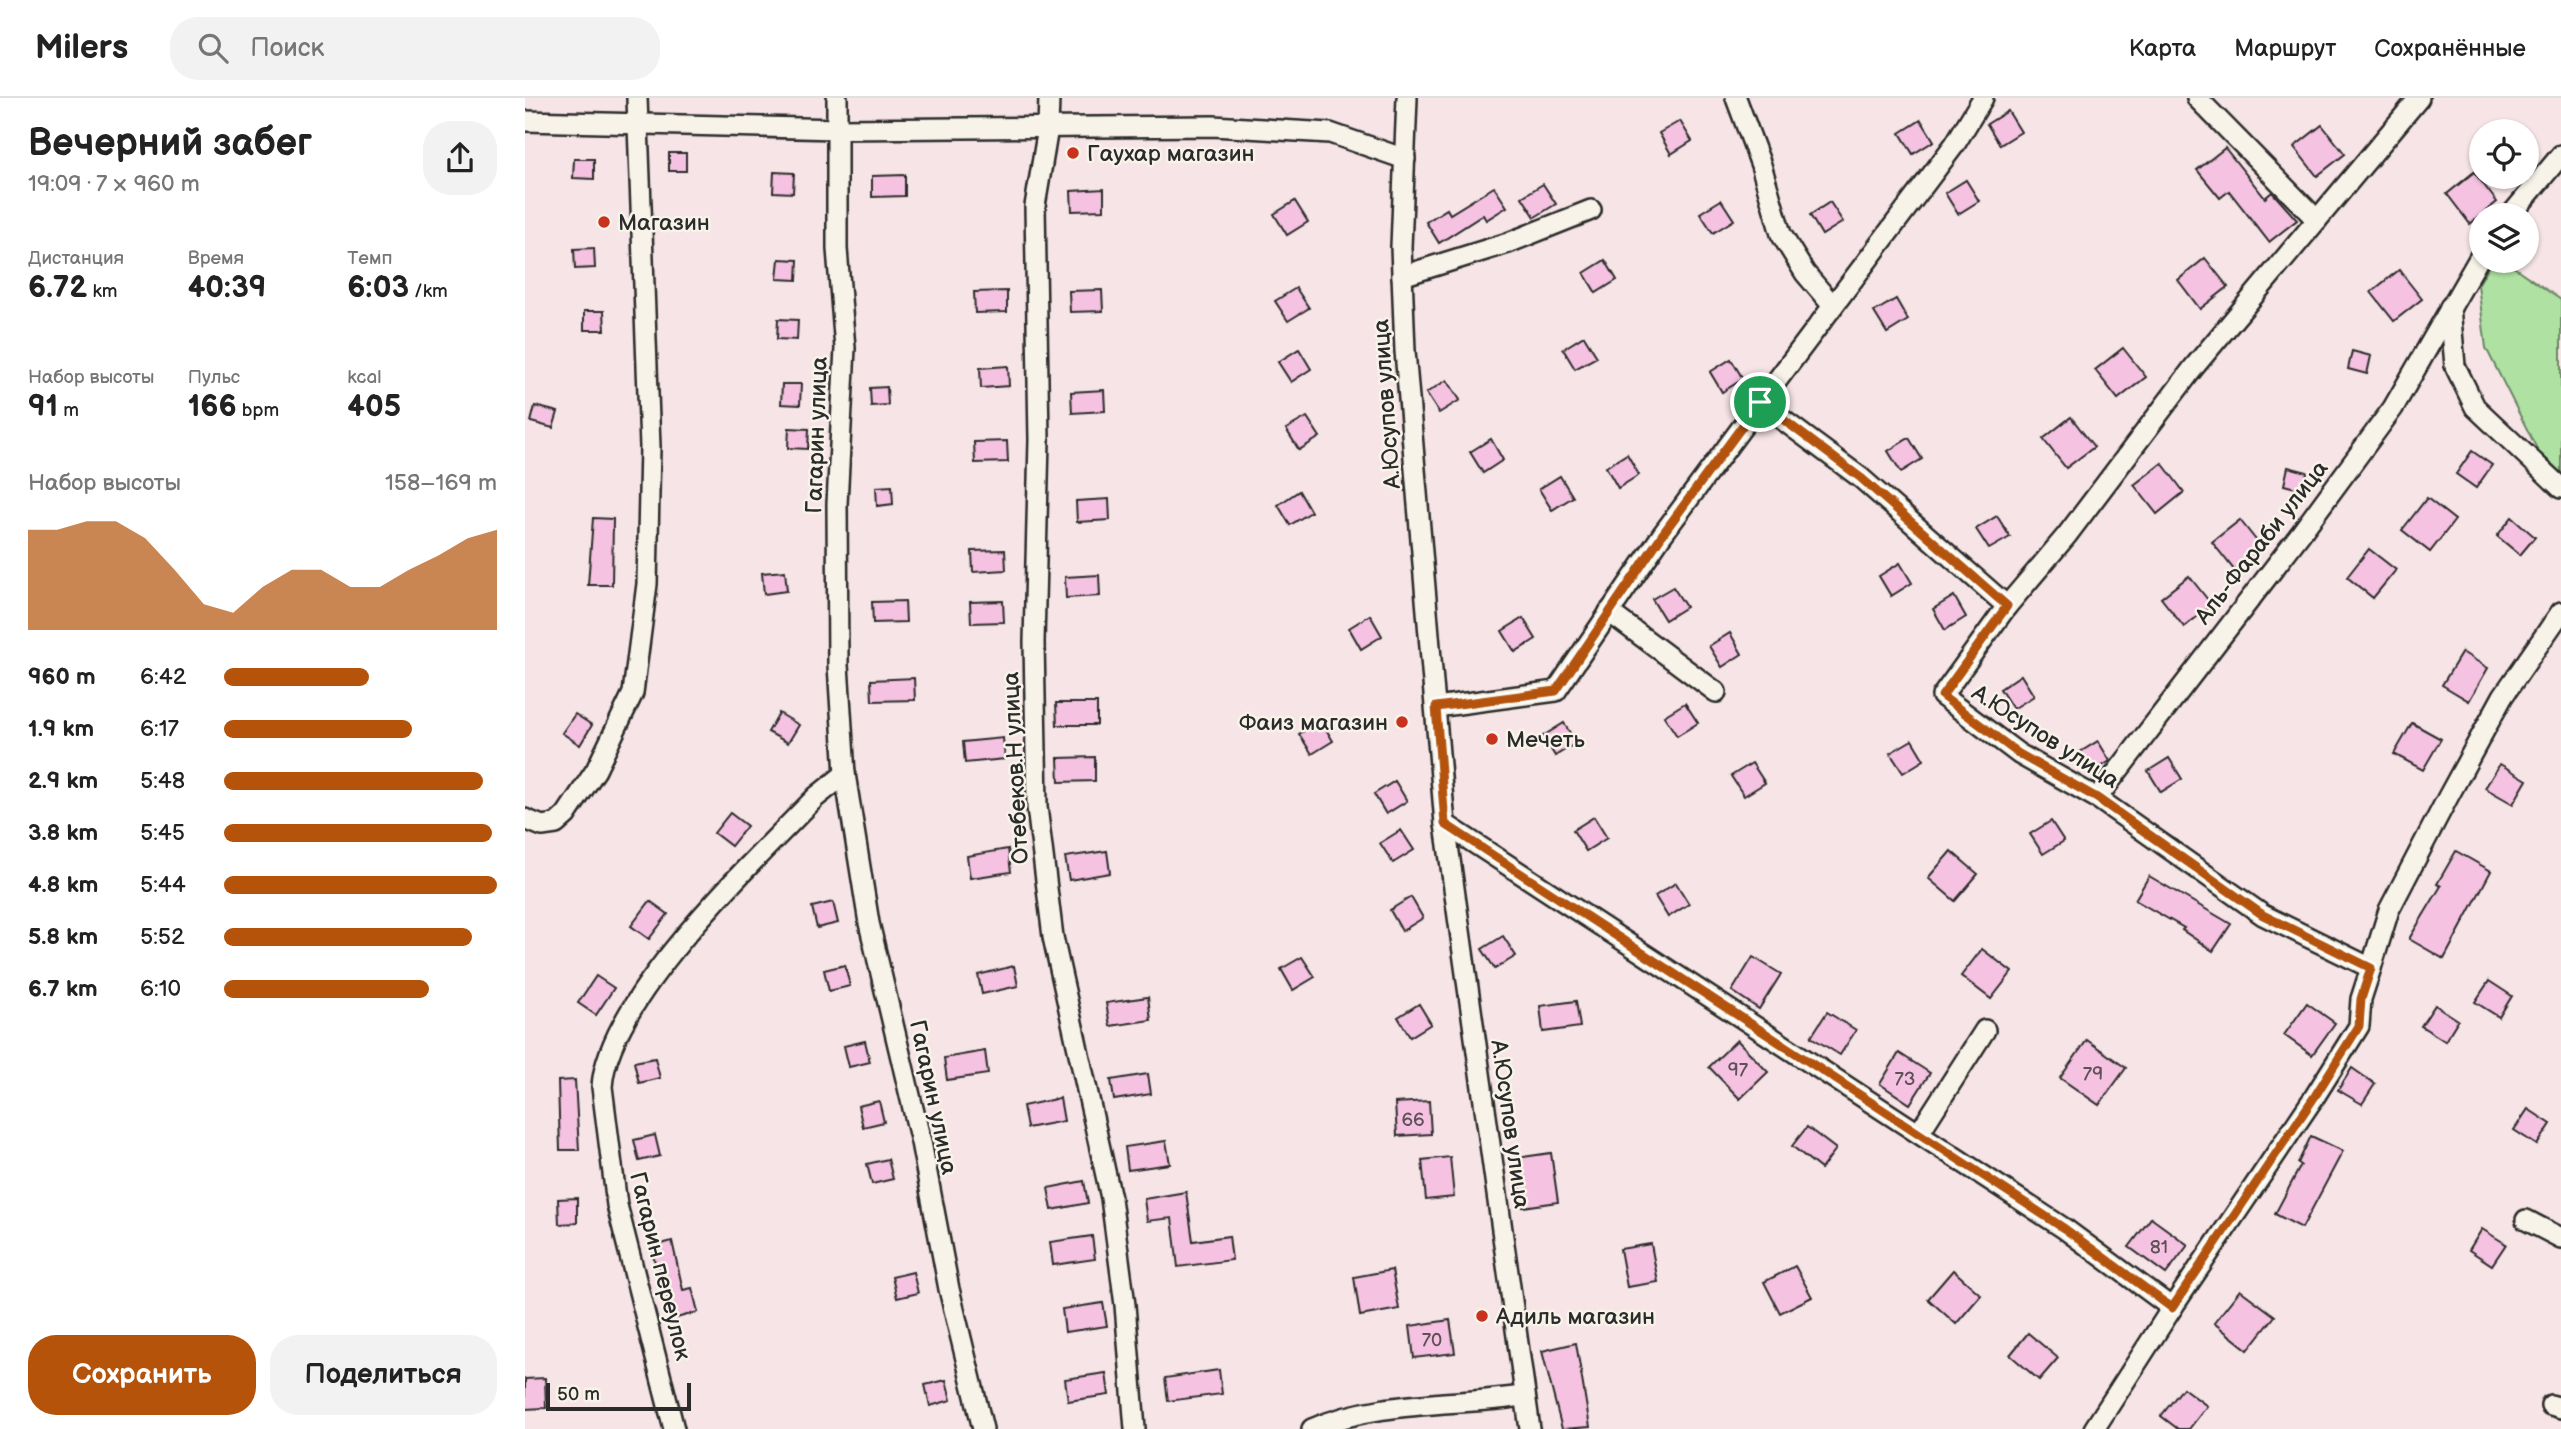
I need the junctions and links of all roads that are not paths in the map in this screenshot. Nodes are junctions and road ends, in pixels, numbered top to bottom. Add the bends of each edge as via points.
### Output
1 (637, 98) edge
2 (837, 98) edge
3 (1049, 98) edge
4 (1407, 98) edge
5 (1736, 98) edge
6 (1983, 98) edge
7 (2197, 98) edge
8 (2419, 98) edge
9 (525, 121) edge
10 (637, 122) junction
11 (1048, 128) junction
12 (838, 129) junction
13 (2561, 155) edge
14 (1405, 159) junction
15 (2521, 203) edge
16 (1591, 210) dead end
17 (2317, 220) junction
18 (2470, 273) edge
19 (1402, 276) junction
20 (1833, 306) junction
21 (2450, 307) junction
22 (1760, 402) junction
23 (2561, 488) edge
24 (2007, 606) junction
25 (1609, 612) junction
26 (2561, 612) edge
27 (1716, 692) dead end
28 (1436, 707) junction
29 (845, 774) junction
30 (2097, 798) junction
31 (525, 819) edge
32 (1445, 824) junction
33 (2371, 968) junction
34 (1985, 1030) dead end
35 (1919, 1133) junction
36 (2526, 1220) dead end
37 (2561, 1238) edge
38 (2172, 1308) junction
39 (1523, 1396) junction
40 (1318, 1426) edge
41 (674, 1429) edge
42 (983, 1429) edge
43 (1135, 1429) edge
44 (1529, 1429) edge
45 (2094, 1429) edge

1 - 10 street
2 - 12 street, Гагарин улица
3 - 11 street, Отебеков.Н улица
4 - 14 street, А.Юсупов улица
5 - 20 street via 1781,234
6 - 20 street via 1955,144
7 - 17 street
8 - 17 street
9 - 10 street
10 - 12 street
10 - 31 street via 650,447 647,583 633,692 596,770 566,815 557,824 542,826
11 - 12 street
11 - 14 street via 1213,126 1330,133
11 - 43 street, Отебеков.Н улица via 1035,206 1037,807 1053,937 1111,1198
12 - 29 street, Гагарин улица via 837,249 845,348 837,504 838,665
13 - 15 street
14 - 19 street, А.Юсупов улица
16 - 19 street via 1508,243
17 - 24 street via 2194,367 2067,535
18 - 21 street, Аль-Фараби улица
19 - 28 street, А.Юсупов улица
20 - 22 street
21 - 23 street via 2455,366 2475,407
21 - 30 street, Аль-Фараби улица via 2393,408
22 - 24 street via 1861,478
22 - 25 street
24 - 30 street, А.Юсупов улица via 1942,696 2019,754
25 - 27 street
25 - 28 street via 1556,691
26 - 33 street via 2503,696 2448,797 2389,910
28 - 32 street, А.Юсупов улица
29 - 41 street, Гагарин переулок via 789,825 660,966 617,1033 603,1068 617,1205
29 - 42 street, Гагарин улица via 869,923
30 - 33 street, А.Юсупов улица via 2263,915
32 - 35 street
32 - 39 street, А.Юсупов улица
33 - 38 street via 2361,999 2359,1026
34 - 35 street
35 - 38 street via 2065,1229
36 - 37 street
38 - 45 street
39 - 40 street via 1395,1408
39 - 44 street, А.Юсупов улица

